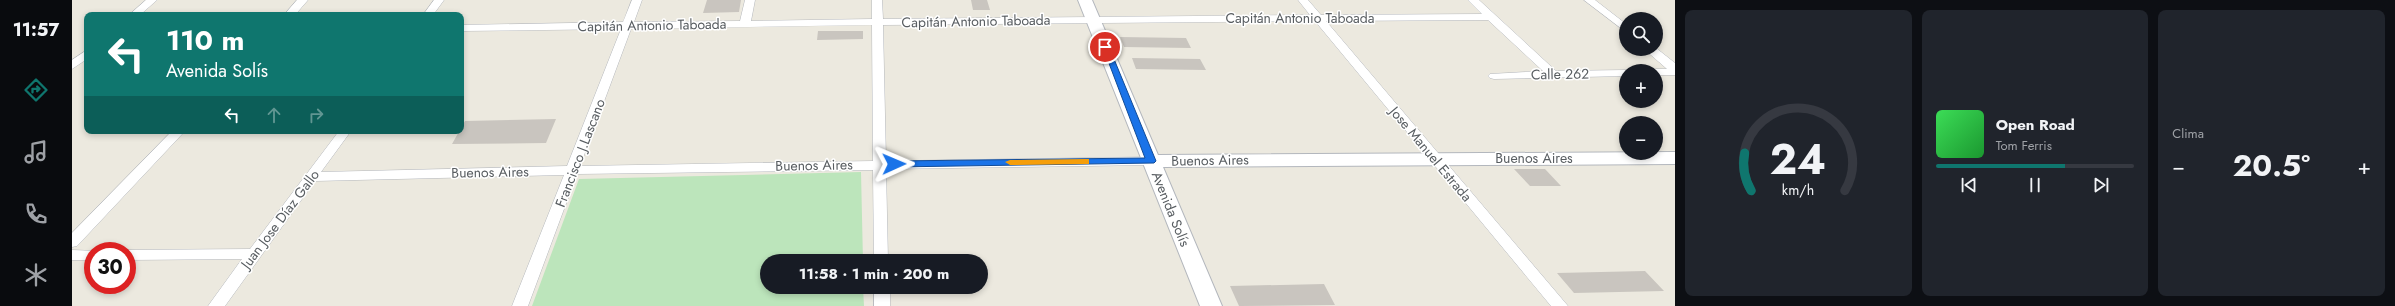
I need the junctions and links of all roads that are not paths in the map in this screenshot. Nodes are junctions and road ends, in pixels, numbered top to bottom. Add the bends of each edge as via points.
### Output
1 (152, 0) edge
2 (303, 0) edge
3 (439, 0) edge
4 (638, 0) edge
5 (750, 0) edge
6 (877, 0) edge
7 (1085, 0) edge
8 (1303, 0) edge
9 (1473, 0) edge
10 (1589, 0) edge
11 (138, 12) edge
12 (292, 12) edge
13 (430, 12) edge
14 (1317, 17) junction
15 (1491, 17) junction
16 (1093, 19) junction
17 (877, 22) junction
18 (745, 23) junction
19 (1619, 24) edge
20 (629, 25) junction
21 (464, 28) edge
22 (84, 55) edge
23 (1659, 56) edge
24 (73, 64) edge
25 (84, 64) edge
26 (1675, 69) edge
27 (1663, 72) edge
28 (1675, 72) edge
29 (1619, 73) edge
30 (1552, 74) junction
31 (1494, 76) dead end
32 (175, 134) edge
33 (343, 134) edge
34 (1434, 158) junction
35 (1675, 158) edge
36 (1151, 161) junction
37 (879, 164) junction
38 (574, 170) junction
39 (313, 177) junction
40 (72, 242) edge
41 (253, 254) junction
42 (881, 254) edge
43 (72, 255) edge
44 (84, 255) edge
45 (136, 255) edge
46 (882, 294) edge
47 (216, 306) edge
48 (520, 306) edge
49 (882, 306) edge
50 (1211, 306) edge
51 (1560, 306) edge

1 - 11 street
2 - 12 street
3 - 13 street
4 - 20 street, Francisco J.Lascano
5 - 18 street
6 - 17 street
7 - 16 street, Avenida Solís
8 - 14 street, Jose Manuel Estrada
9 - 15 street
10 - 19 street
14 - 15 street, Capitán Antonio Taboada
14 - 16 street, Capitán Antonio Taboada
14 - 34 street, Jose Manuel Estrada
15 - 30 street
16 - 17 street, Capitán Antonio Taboada
16 - 36 street, Avenida Solís
17 - 18 street, Capitán Antonio Taboada
17 - 37 street
18 - 20 street, Capitán Antonio Taboada
20 - 21 street, Capitán Antonio Taboada
20 - 38 street, Francisco J.Lascano
22 - 24 street
23 - 26 street
24 - 25 street
27 - 28 street
29 - 30 street, Calle 262
30 - 31 street, Calle 262
32 - 40 street
33 - 39 street, Juan Jose Díaz Gallo
34 - 35 street, Buenos Aires
34 - 36 street, Buenos Aires
34 - 51 street, Jose Manuel Estrada
36 - 37 street, Buenos Aires
36 - 50 street, Avenida Solís
37 - 38 street, Buenos Aires
37 - 42 street
38 - 39 street, Buenos Aires
38 - 48 street, Francisco J.Lascano
39 - 41 street, Juan Jose Díaz Gallo
41 - 45 street
41 - 47 street, Juan Jose Díaz Gallo
43 - 44 street
46 - 49 street

